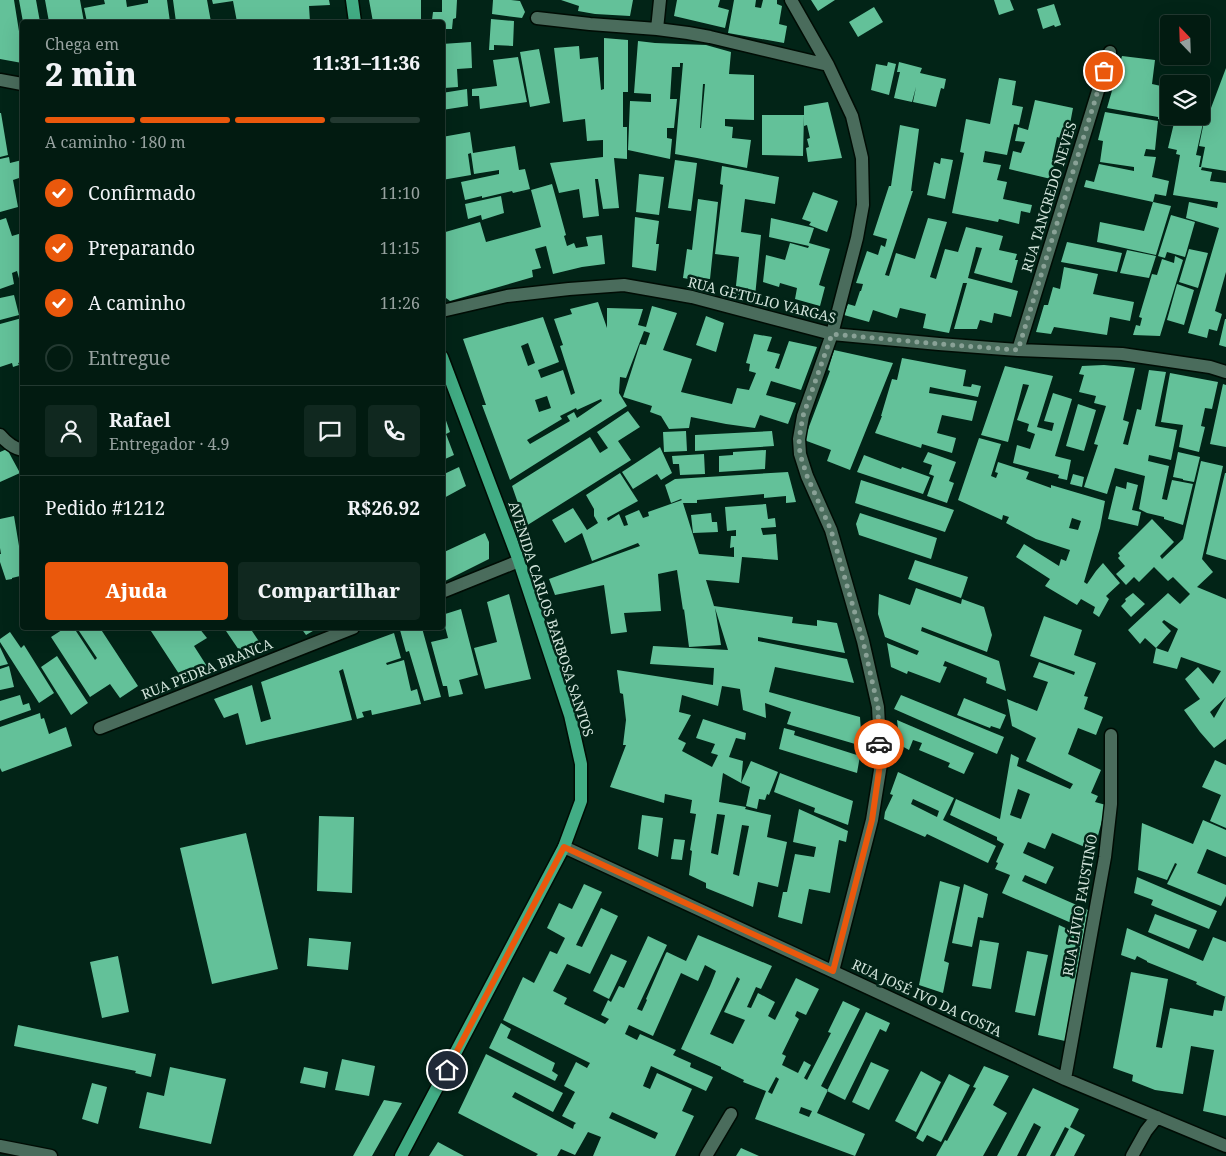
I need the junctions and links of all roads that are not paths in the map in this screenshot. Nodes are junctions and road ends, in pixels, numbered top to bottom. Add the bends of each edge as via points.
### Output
1 (352, 0) edge
2 (660, 0) edge
3 (792, 0) edge
4 (537, 18) dead end
5 (355, 20) edge
6 (657, 29) junction
7 (1110, 52) dead end
8 (828, 65) junction
9 (0, 80) edge
10 (20, 84) edge
11 (445, 310) edge
12 (832, 334) junction
13 (1018, 350) junction
14 (445, 365) edge
15 (1226, 372) edge
16 (0, 435) edge
17 (20, 450) edge
18 (520, 561) junction
19 (445, 591) edge
20 (347, 630) edge
21 (100, 728) dead end
22 (1111, 736) dead end
23 (564, 847) junction
24 (833, 971) junction
25 (1065, 1079) junction
26 (731, 1114) dead end
27 (1156, 1117) junction
28 (0, 1146) edge
29 (1226, 1146) edge
30 (51, 1156) edge
31 (401, 1156) edge
32 (706, 1156) edge
33 (1132, 1156) edge

1 - 5 main road
2 - 6 street
3 - 8 street
4 - 6 street
6 - 8 street via 710,37
7 - 13 street, RUA TANCREDO NEVES
8 - 12 street via 852,116 862,158 863,205
9 - 10 street
11 - 12 street, RUA GETULIO VARGAS via 507,296 624,285 692,297
12 - 13 street, RUA GETULIO VARGAS
12 - 24 street via 802,421 800,454 831,530 863,641 878,707 880,764 872,820
13 - 15 street, RUA GETULIO VARGAS via 1122,354
14 - 18 main road, AVENIDA CARLOS BARBOSA SANTOS
16 - 17 street
18 - 19 street
18 - 23 main road, AVENIDA CARLOS BARBOSA SANTOS via 570,715 581,764 581,801
20 - 21 street, RUA PEDRA BRANCA
22 - 25 street, RUA LÍVIO FAUSTINO via 1111,804 1105,857
23 - 24 street, RUA JOSÉ IVO DA COSTA
23 - 31 main road, AVENIDA CARLOS BARBOSA SANTOS
24 - 25 street, RUA JOSÉ IVO DA COSTA
25 - 27 street, RUA JOSÉ IVO DA COSTA
26 - 32 street
27 - 29 street, RUA JOSÉ IVO DA COSTA
27 - 33 street
28 - 30 street

